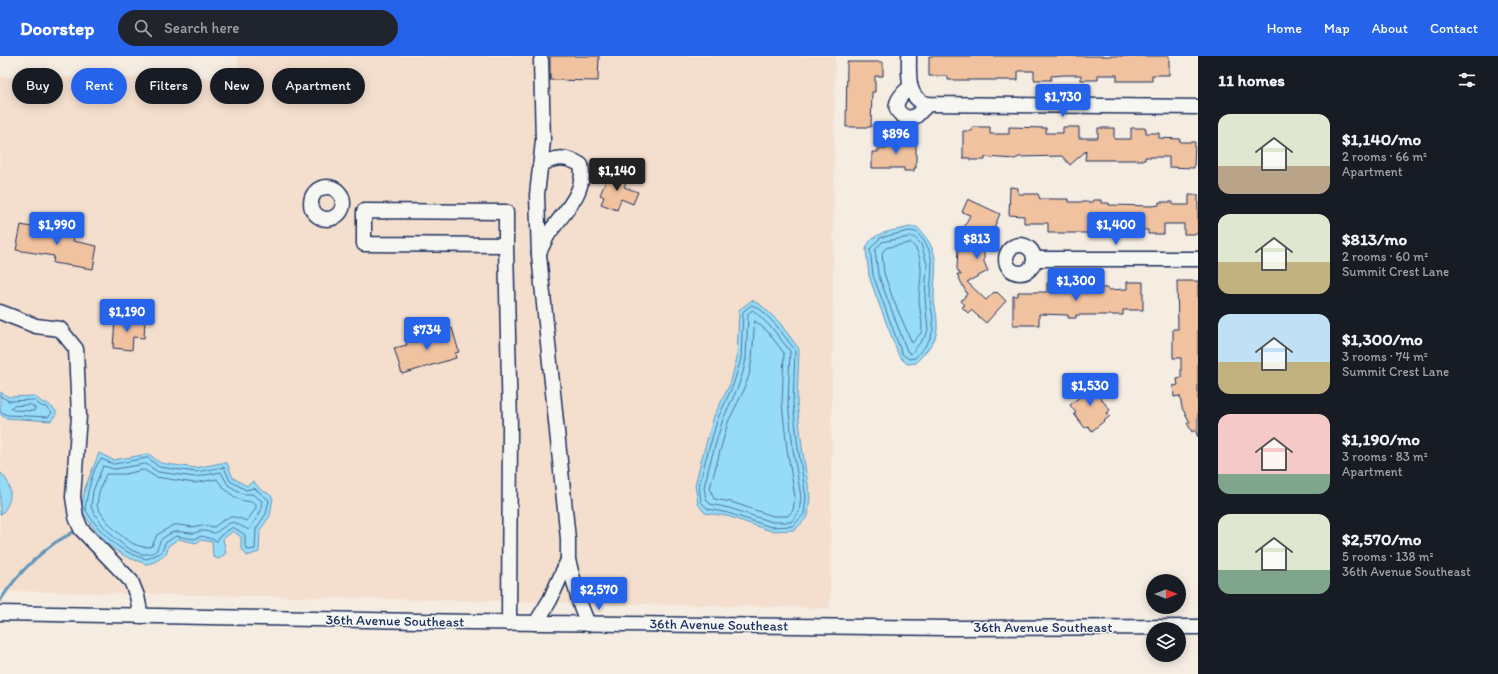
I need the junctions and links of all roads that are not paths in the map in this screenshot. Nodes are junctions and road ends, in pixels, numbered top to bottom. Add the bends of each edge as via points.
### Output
1 (909, 56) edge
2 (541, 60) dead end
3 (910, 87) junction
4 (928, 104) junction
5 (1198, 107) edge
6 (540, 166) junction
7 (342, 211) dead end
8 (364, 211) junction
9 (506, 245) junction
10 (538, 255) junction
11 (1034, 259) dead end
12 (1198, 259) edge
13 (0, 312) edge
14 (568, 560) junction
15 (0, 613) edge
16 (141, 616) junction
17 (509, 623) junction
18 (536, 623) junction
19 (588, 624) junction
20 (1198, 627) edge

1 - 3 street
2 - 6 street via 543,141
3 - 4 street via 917,101
3 - 4 street via 898,100 899,113 908,118 916,116
4 - 5 street
6 - 10 street via 537,194
6 - 10 street via 548,160 565,158 581,165 583,173 573,202 548,235
7 - 8 street
8 - 9 street via 364,244
8 - 9 street via 506,212
9 - 17 street via 510,427
10 - 14 street via 568,539
11 - 12 street
13 - 16 street via 36,326 60,329 76,349 79,416 73,498 76,517 81,529 131,581
14 - 18 street via 550,600
14 - 19 street
15 - 16 street, 36th Avenue Southeast
16 - 17 street, 36th Avenue Southeast
17 - 18 street, 36th Avenue Southeast
18 - 19 street, 36th Avenue Southeast
19 - 20 street, 36th Avenue Southeast via 948,628

